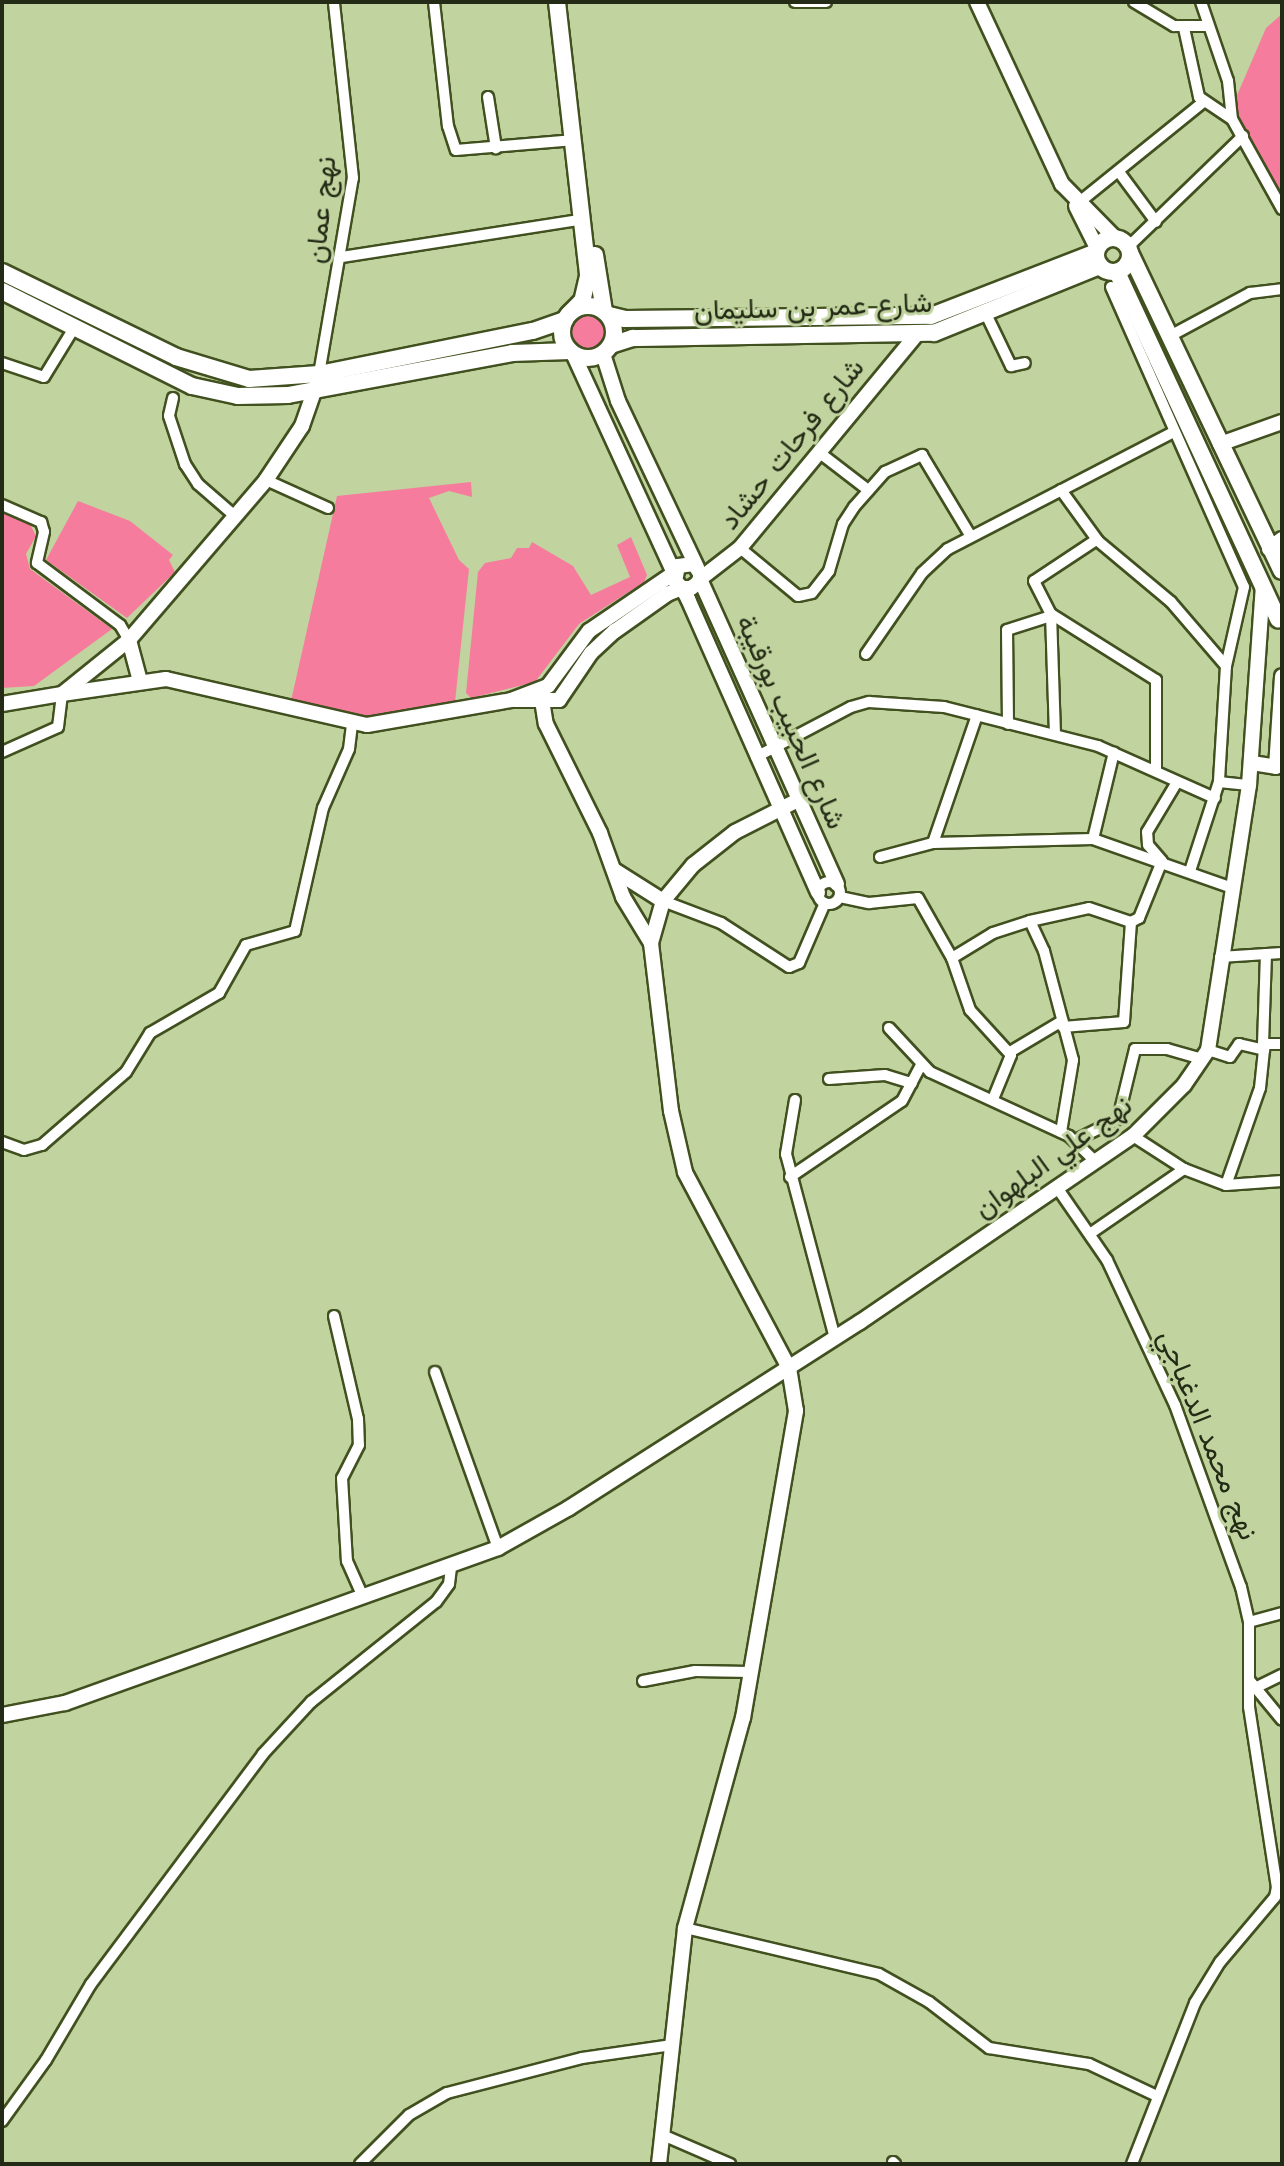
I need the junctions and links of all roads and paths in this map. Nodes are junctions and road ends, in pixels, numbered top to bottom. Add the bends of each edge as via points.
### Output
1 (334, 2) edge
2 (434, 2) edge
3 (557, 2) edge
4 (795, 2) edge
5 (826, 2) edge
6 (1134, 2) edge
7 (1201, 2) edge
8 (978, 3) edge
9 (1206, 26) junction
10 (1184, 28) junction
11 (488, 97) dead end
12 (1202, 103) junction
13 (1232, 119) junction
14 (1243, 136) junction
15 (575, 140) junction
16 (496, 148) junction
17 (1119, 172) junction
18 (1075, 201) junction
19 (1282, 209) edge
20 (584, 219) junction
21 (1156, 222) junction
22 (1124, 246) junction
23 (1098, 255) junction
24 (342, 257) junction
25 (2, 272) edge
26 (1114, 279) junction
27 (1282, 289) edge
28 (2, 291) edge
29 (606, 313) junction
30 (986, 314) junction
31 (566, 317) junction
32 (74, 328) junction
33 (917, 334) junction
34 (1170, 336) junction
35 (607, 349) junction
36 (571, 352) junction
37 (2, 363) edge
38 (1025, 363) dead end
39 (318, 382) junction
40 (173, 398) dead end
41 (1282, 422) edge
42 (1174, 432) junction
43 (1220, 444) junction
44 (820, 453) junction
45 (647, 465) junction
46 (630, 472) junction
47 (266, 480) junction
48 (868, 490) junction
49 (1061, 490) junction
50 (2, 505) edge
51 (328, 508) dead end
52 (670, 514) junction
53 (236, 517) junction
54 (651, 522) junction
55 (970, 535) junction
56 (1096, 540) junction
57 (1275, 544) edge
58 (740, 548) junction
59 (1282, 571) edge
60 (674, 573) junction
61 (699, 573) junction
62 (1263, 586) junction
63 (682, 588) junction
64 (1282, 602) edge
65 (1051, 615) junction
66 (1280, 622) edge
67 (129, 640) junction
68 (866, 654) dead end
69 (1226, 666) junction
70 (1282, 676) edge
71 (140, 681) junction
72 (62, 694) junction
73 (542, 696) junction
74 (2, 704) edge
75 (977, 715) junction
76 (352, 723) junction
77 (1008, 724) junction
78 (1055, 734) junction
79 (774, 748) junction
80 (2, 752) edge
81 (1114, 752) junction
82 (756, 757) junction
83 (1252, 763) junction
84 (1279, 768) edge
85 (1156, 770) junction
86 (1177, 782) junction
87 (1219, 782) junction
88 (1249, 785) junction
89 (1215, 798) junction
90 (798, 800) junction
91 (780, 808) junction
92 (1093, 839) junction
93 (933, 843) junction
94 (880, 857) dead end
95 (1162, 861) junction
96 (614, 870) junction
97 (1190, 871) junction
98 (1232, 888) junction
99 (838, 891) junction
100 (822, 898) junction
101 (663, 901) junction
102 (1030, 921) junction
103 (1131, 922) junction
104 (651, 943) junction
105 (1282, 953) edge
106 (1266, 954) junction
107 (1220, 957) junction
108 (952, 958) junction
109 (1063, 1024) junction
110 (889, 1028) dead end
111 (1282, 1044) edge
112 (1264, 1047) junction
113 (1010, 1052) junction
114 (1205, 1054) junction
115 (921, 1065) junction
116 (829, 1079) dead end
117 (912, 1083) junction
118 (993, 1099) junction
119 (795, 1100) dead end
120 (1061, 1132) junction
121 (1133, 1136) junction
122 (1076, 1140) junction
123 (2, 1142) edge
124 (1096, 1162) junction
125 (1184, 1169) junction
126 (790, 1177) junction
127 (1282, 1181) edge
128 (1226, 1185) junction
129 (1058, 1189) junction
130 (1091, 1233) junction
131 (334, 1316) dead end
132 (835, 1338) junction
133 (789, 1368) junction
134 (435, 1372) dead end
135 (498, 1548) junction
136 (451, 1567) junction
137 (362, 1594) junction
138 (1282, 1613) edge
139 (1249, 1622) junction
140 (750, 1672) junction
141 (1282, 1675) edge
142 (643, 1681) dead end
143 (1252, 1684) junction
144 (2, 1715) edge
145 (1282, 1720) edge
146 (1279, 1895) edge
147 (685, 1928) junction
148 (672, 2045) junction
149 (1157, 2096) junction
150 (2, 2121) edge
151 (665, 2136) junction
152 (360, 2164) edge
153 (659, 2164) edge
154 (730, 2164) edge
155 (1132, 2164) edge

1 - 24 street, نهج عمان via 353,163
2 - 16 street via 452,144 463,152
3 - 15 main road
4 - 5 street
6 - 10 street
7 - 9 street
8 - 18 street via 1042,145
9 - 10 street
9 - 13 street via 1228,81
10 - 12 street
11 - 16 street
12 - 13 street
12 - 17 street
13 - 14 street
14 - 19 street
14 - 21 street
15 - 16 street
15 - 20 main road
17 - 18 street
17 - 21 street
18 - 22 street
18 - 23 street
20 - 24 street
20 - 29 main road
20 - 31 main road via 587,284 582,301
21 - 22 street
22 - 23 main road
22 - 26 main road via 1127,263
22 - 34 main road
23 - 26 main road
23 - 29 main road, شارع عمر بن سليمان via 931,316 625,319
23 - 30 main road, شارع عمر بن سليمان
24 - 39 street, نهج عمان
25 - 39 main road via 200,367 264,380
26 - 42 street
26 - 62 main road
27 - 34 street via 1250,293
28 - 32 main road
29 - 31 main road via 585,306
29 - 35 main road via 615,330
30 - 33 main road, شارع عمر بن سليمان
30 - 38 street via 1011,366
31 - 36 main road via 563,339
31 - 39 main road via 533,331
32 - 37 street via 44,377
32 - 39 main road via 216,393 264,398
33 - 35 main road, شارع عمر بن سليمان via 633,338
33 - 44 street, شارع فرحات حشاد
34 - 43 main road
35 - 36 main road via 588,358
35 - 45 street, شارع الحبيب بورقيبة
36 - 39 main road via 512,353
36 - 46 street, شارع الحبيب بورقيبة
39 - 47 street via 302,426
40 - 53 street via 169,416 185,464 198,484
41 - 43 street
42 - 49 street
42 - 69 street via 1244,587
43 - 57 main road
44 - 48 street
44 - 58 street, شارع فرحات حشاد
45 - 46 street
45 - 52 street, شارع الحبيب بورقيبة
46 - 54 street, شارع الحبيب بورقيبة
47 - 51 street
47 - 53 street
48 - 55 street via 899,463 926,456
48 - 58 street via 843,524 829,571 809,594 798,596
49 - 55 street
49 - 56 street
50 - 67 street via 41,522 37,563 120,625
52 - 54 street
52 - 61 street, شارع الحبيب بورقيبة
53 - 67 street
54 - 60 street, شارع الحبيب بورقيبة
55 - 68 street via 922,573
56 - 65 street via 1034,577
56 - 69 street via 1171,602
57 - 59 main road
58 - 61 street, شارع فرحات حشاد
60 - 61 street via 682,564
60 - 63 street, شارع الحبيب بورقيبة
60 - 73 street via 589,631
61 - 63 street via 695,587
61 - 79 street, شارع الحبيب بورقيبة
62 - 66 main road
62 - 83 street
63 - 73 street via 615,631 591,653 559,700
63 - 82 street, شارع الحبيب بورقيبة
64 - 66 main road
65 - 77 street via 1007,630
65 - 78 street
65 - 85 street via 1156,680
67 - 71 street
67 - 72 street
69 - 87 street
70 - 84 street
71 - 72 street
71 - 76 street via 188,682
72 - 74 street
72 - 80 street via 58,727
73 - 76 street via 403,722
73 - 96 street via 546,724
75 - 77 street
75 - 79 street via 869,702
75 - 93 street
76 - 123 street via 349,749 323,808 295,931 246,945 219,993 154,1029 126,1072 42,1145 24,1150
77 - 78 street
78 - 81 street
79 - 82 street
79 - 90 street, شارع الحبيب بورقيبة
81 - 85 street
81 - 92 street
82 - 91 street, شارع الحبيب بورقيبة
83 - 84 street
83 - 88 street
85 - 86 street
86 - 89 street
86 - 95 street via 1146,836
87 - 88 street
87 - 89 street
88 - 98 street
89 - 97 street
90 - 91 street
90 - 99 street, شارع الحبيب بورقيبة
91 - 100 street, شارع الحبيب بورقيبة
91 - 101 street via 714,846
92 - 93 street
92 - 95 street
93 - 94 street
95 - 97 street
95 - 103 street via 1145,910
96 - 101 street
96 - 104 street via 628,907
97 - 98 street
98 - 107 street
99 - 100 street
99 - 100 street via 827,882
99 - 108 street via 869,903 912,895
100 - 101 street via 799,963 789,967 721,923
101 - 104 street
102 - 103 street via 1089,908
102 - 108 street via 993,933
102 - 109 street via 1044,951
103 - 109 street via 1124,1022
104 - 133 street via 671,1111 685,1172
105 - 106 street
106 - 107 street
106 - 112 street
107 - 114 street
108 - 113 street via 970,1010
109 - 113 street
109 - 120 street via 1073,1060
110 - 115 street
111 - 112 street
112 - 114 street via 1239,1044 1230,1057
112 - 128 street via 1260,1088
113 - 118 street via 1011,1063
114 - 121 street, نهج علي البلهوان
114 - 122 street via 1135,1049 1118,1119
115 - 117 street
115 - 118 street
116 - 117 street via 885,1075
117 - 126 street via 902,1101
118 - 120 street
119 - 126 street via 785,1145
120 - 122 street
121 - 124 street, نهج علي البلهوان
121 - 125 street
122 - 124 street
124 - 129 street, نهج علي البلهوان
125 - 128 street
125 - 130 street
126 - 132 street
127 - 128 street
129 - 130 street, نهج محمد الدغباجي
129 - 132 street, نهج علي البلهوان
130 - 139 street, نهج محمد الدغباجي via 1183,1424 1217,1511
131 - 137 street via 358,1419 359,1445 342,1478 347,1561
132 - 133 street, نهج علي البلهوان
133 - 135 street, نهج علي البلهوان
133 - 140 street via 795,1424
134 - 135 street
135 - 136 street, نهج علي البلهوان
136 - 137 street, نهج علي البلهوان
136 - 150 street via 449,1584 436,1602 311,1702 263,1754 91,1984
137 - 144 street, نهج علي البلهوان via 65,1703
138 - 139 street
139 - 143 street, نهج محمد الدغباجي
140 - 142 street via 695,1671
140 - 147 street via 743,1718
141 - 143 street
143 - 145 street
143 - 146 street, نهج محمد الدغباجي
146 - 149 street via 1220,1962 1195,2003
147 - 148 street
147 - 149 street via 879,1974 929,2002 989,2048 1089,2064
148 - 151 street
148 - 152 street via 582,2058 447,2093 409,2115
149 - 155 street
151 - 153 street
151 - 154 street

